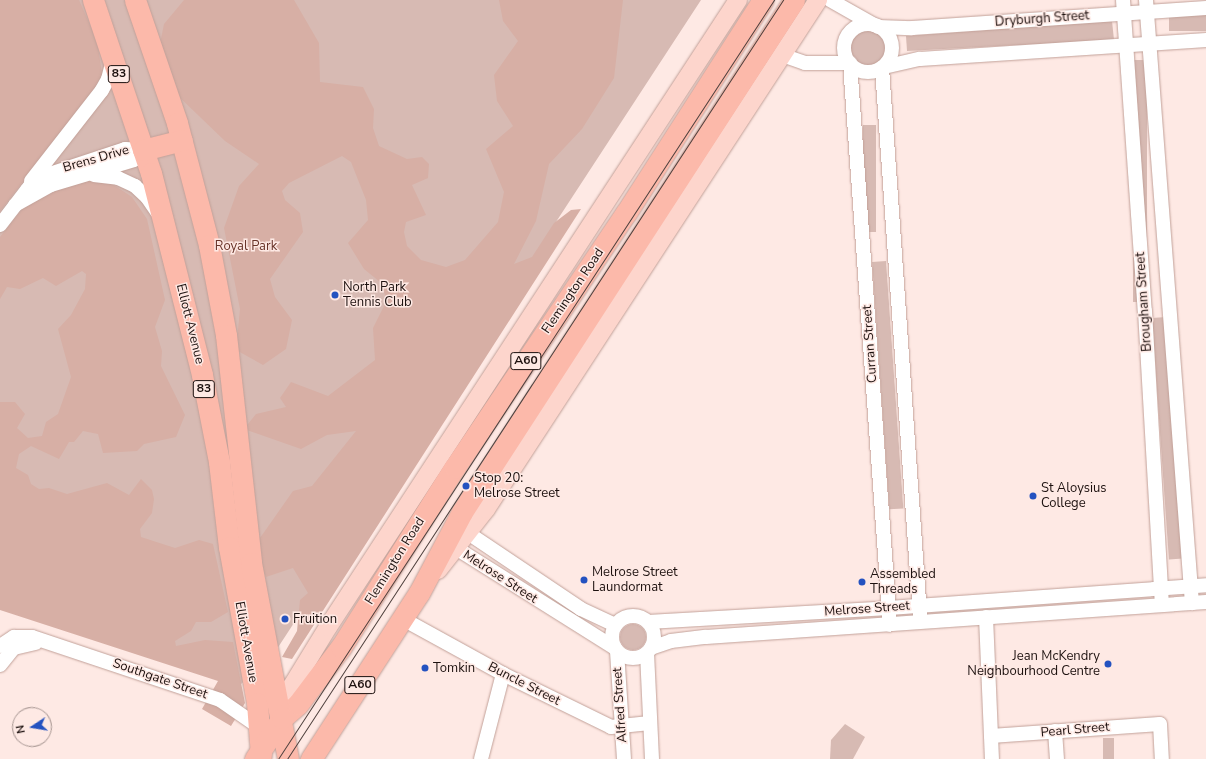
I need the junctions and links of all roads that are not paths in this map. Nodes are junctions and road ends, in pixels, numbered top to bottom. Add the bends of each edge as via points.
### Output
1 (93, 0) edge
2 (135, 0) edge
3 (739, 0) edge
4 (763, 0) edge
5 (794, 0) edge
6 (818, 0) edge
7 (830, 0) edge
8 (1146, 6) edge
9 (1124, 7) edge
10 (1206, 8) edge
11 (877, 26) junction
12 (1206, 40) edge
13 (736, 42) junction
14 (1149, 43) junction
15 (1126, 45) junction
16 (762, 49) junction
17 (782, 55) junction
18 (114, 57) junction
19 (850, 63) junction
20 (883, 67) junction
21 (182, 140) junction
22 (143, 150) junction
23 (83, 175) junction
24 (17, 203) junction
25 (0, 225) edge
26 (174, 260) junction
27 (619, 268) junction
28 (636, 280) junction
29 (1168, 309) junction
30 (1146, 311) junction
31 (468, 533) junction
32 (456, 548) junction
33 (1206, 585) edge
34 (1191, 586) junction
35 (1161, 588) junction
36 (555, 592) junction
37 (419, 593) junction
38 (1075, 595) junction
39 (1206, 602) edge
40 (1192, 603) junction
41 (1162, 605) junction
42 (545, 606) junction
43 (919, 606) junction
44 (889, 608) junction
45 (1076, 611) junction
46 (986, 617) junction
47 (403, 619) junction
48 (705, 620) junction
49 (648, 622) junction
50 (920, 623) junction
51 (615, 625) junction
52 (890, 625) junction
53 (706, 637) junction
54 (25, 639) junction
55 (0, 646) edge
56 (616, 650) junction
57 (649, 651) junction
58 (0, 665) edge
59 (503, 674) junction
60 (283, 717) junction
61 (650, 723) junction
62 (259, 727) junction
63 (621, 727) junction
64 (1055, 731) junction
65 (991, 736) junction
66 (259, 756) edge
67 (288, 759) edge
68 (311, 759) edge
69 (481, 759) edge
70 (624, 759) edge
71 (652, 759) edge
72 (992, 759) edge
73 (1057, 759) edge
74 (1162, 759) edge

1 - 18 highway, Elliott Avenue / 83
2 - 21 highway, Elliott Avenue / 83
3 - 13 main road
3 - 60 main road, Flemington Road / A60 via 328,627 292,686
4 - 13 highway, Flemington Road / A60
5 - 16 highway, Flemington Road / A60
6 - 17 main road, Flemington Road / A60
7 - 11 street, Dryburgh Street
8 - 9 street, Dryburgh Street
8 - 10 street, Dryburgh Street
8 - 14 street, Brougham Street
9 - 11 street, Dryburgh Street via 912,28
9 - 15 street, Brougham Street
11 - 19 street via 863,25 849,35 845,51
11 - 20 street via 888,35 892,46 890,58
12 - 14 street
13 - 16 highway
13 - 60 highway, Flemington Road / A60 via 626,213 455,467 340,647 298,704
14 - 15 street
14 - 29 street, Brougham Street
15 - 20 street via 920,59
15 - 30 street, Brougham Street
16 - 17 main road
16 - 27 highway, Flemington Road / A60
17 - 19 street via 805,63
17 - 28 main road, Flemington Road / A60
18 - 22 highway, Elliott Avenue / 83
18 - 24 street via 102,90
19 - 20 street via 856,69 867,72
19 - 44 street, Curran Street
20 - 43 street
21 - 22 highway
21 - 60 highway, Elliott Avenue / 83 via 209,245 226,335 247,540
22 - 23 street, Brens Drive via 134,160
22 - 24 street, Brens Drive via 130,147 56,170 35,182
22 - 26 highway, Elliott Avenue / 83
23 - 24 street, Brens Drive via 51,185
23 - 26 street via 118,178 143,192 158,215
24 - 25 street, Brens Drive
26 - 62 highway, Elliott Avenue / 83 via 202,375 219,462 229,547
27 - 28 main road
27 - 37 highway, Flemington Road / A60 via 462,512
28 - 31 main road, Flemington Road / A60
29 - 30 street
29 - 34 street, Brougham Street
30 - 35 street, Brougham Street
31 - 32 main road, Flemington Road / A60
31 - 36 street, Melrose Street
32 - 37 main road, Flemington Road / A60
32 - 42 street, Melrose Street
33 - 34 street, Melrose Street
34 - 35 street, Melrose Street
34 - 40 street, Brougham Street
35 - 38 street, Melrose Street
35 - 41 street, Brougham Street
36 - 42 street, Melrose Street
36 - 51 street, Melrose Street via 582,610
37 - 47 highway, Flemington Road / A60
38 - 43 street, Melrose Street
38 - 45 street
39 - 40 street, Melrose Street
40 - 41 street, Melrose Street
41 - 45 street, Melrose Street
42 - 56 street, Melrose Street
43 - 44 street, Melrose Street
43 - 50 street
44 - 48 street, Melrose Street
44 - 52 street, Curran Street
45 - 46 street, Melrose Street
46 - 50 street, Melrose Street
46 - 65 street
47 - 59 street, Buncle Street
47 - 68 highway, Flemington Road / A60
48 - 49 street, Melrose Street
48 - 53 street
49 - 51 street via 639,617 629,616
49 - 57 street via 654,632
50 - 52 street, Melrose Street
51 - 56 street via 612,636
52 - 53 street, Melrose Street
53 - 57 street, Melrose Street via 671,641
54 - 55 street via 10,638
54 - 58 street
54 - 62 street, Southgate Street via 54,645 224,701
56 - 57 street via 632,658
56 - 63 street, Alfred Street
57 - 61 street
59 - 63 street, Buncle Street via 611,727
59 - 69 street
60 - 66 highway, Flemington Road / A60
60 - 67 highway, 83
61 - 63 street, Buncle Street
61 - 71 street
62 - 66 highway, Elliott Avenue / 83
63 - 70 street, Alfred Street
64 - 65 street, Pearl Street
64 - 73 street
64 - 74 street, Pearl Street via 1160,724
65 - 72 street

